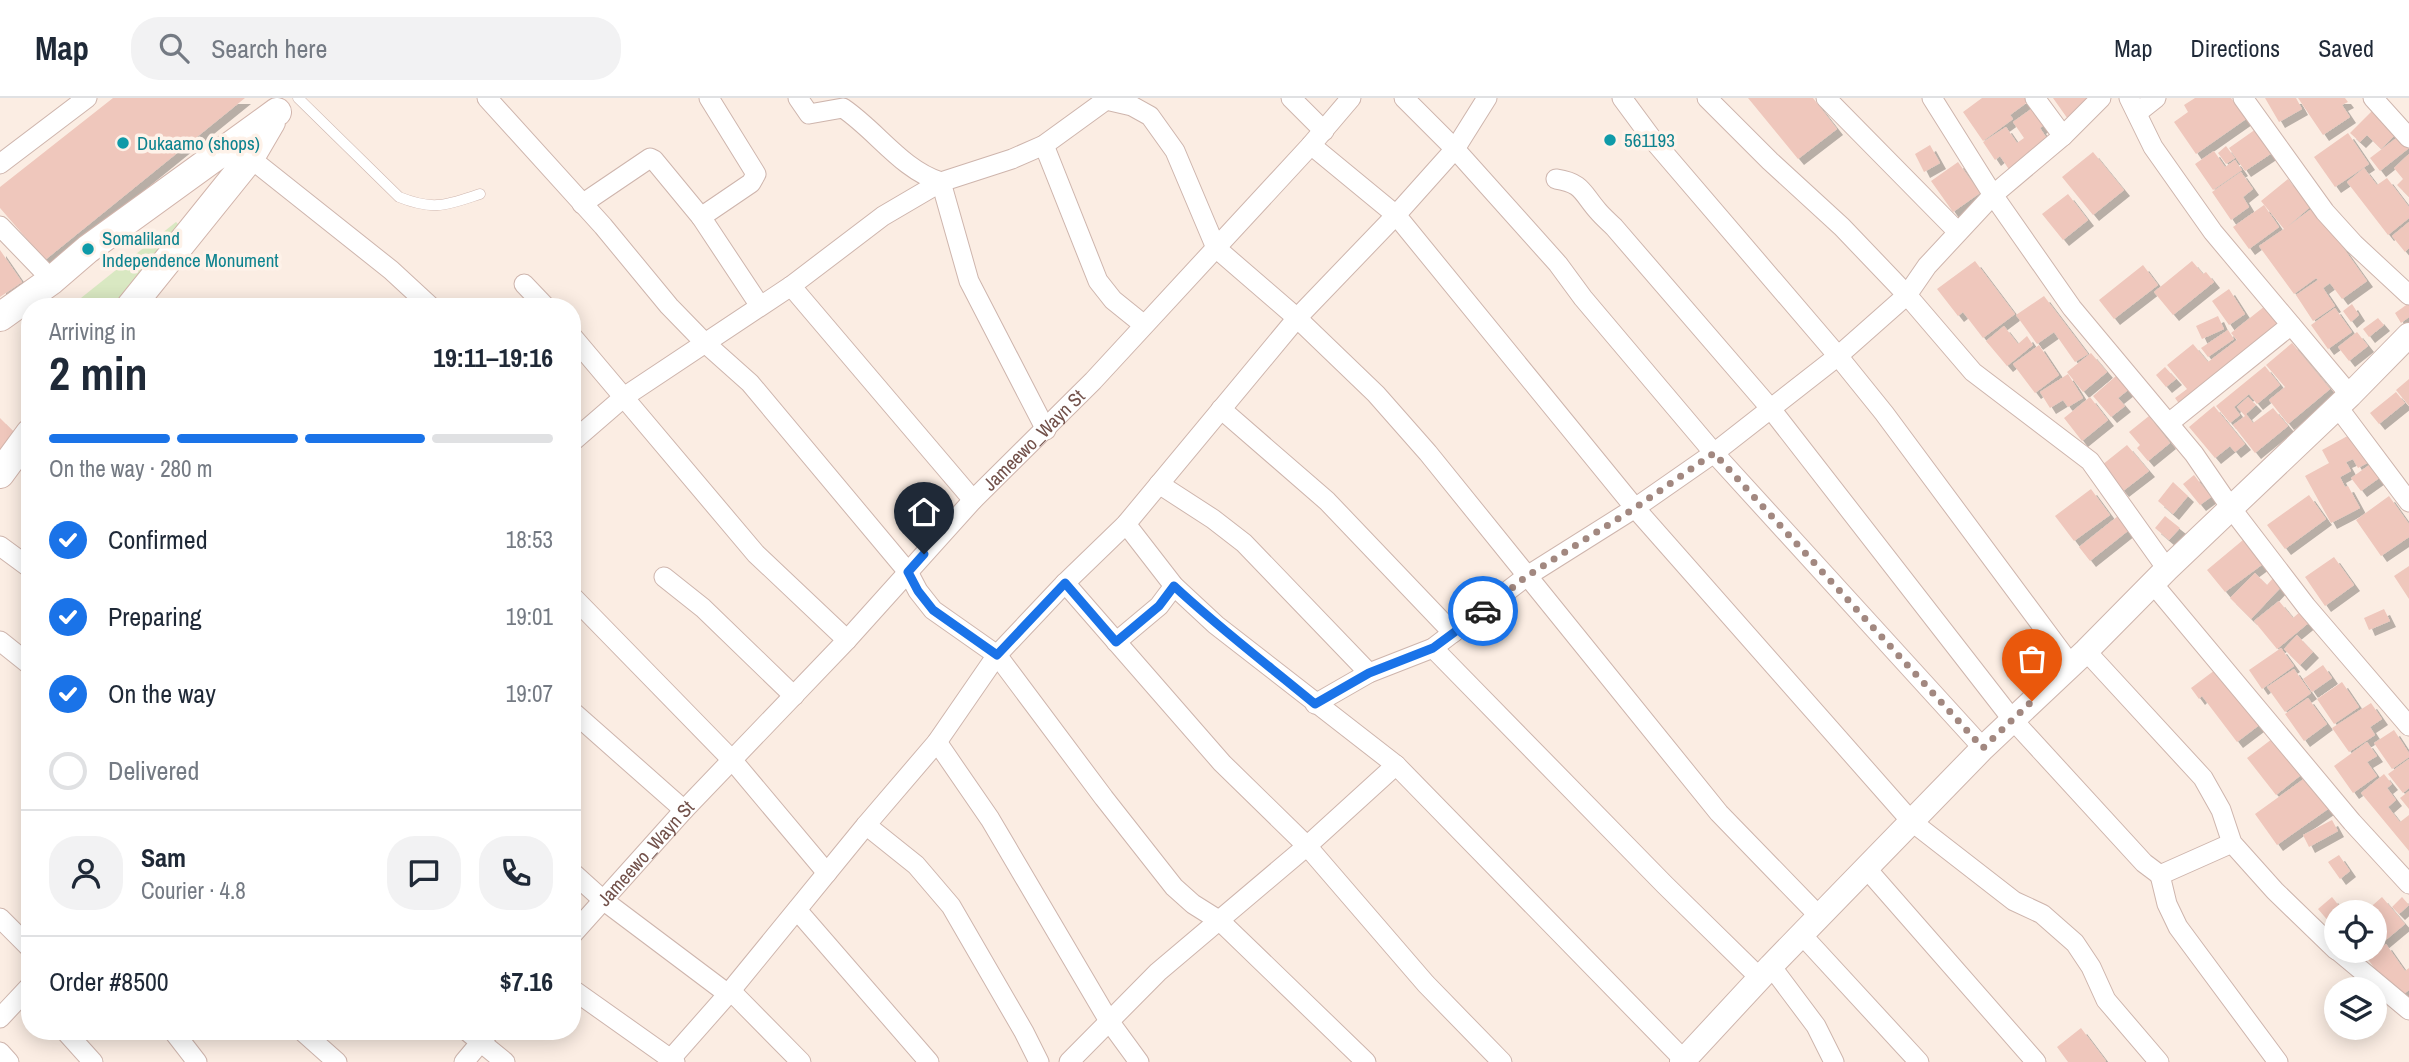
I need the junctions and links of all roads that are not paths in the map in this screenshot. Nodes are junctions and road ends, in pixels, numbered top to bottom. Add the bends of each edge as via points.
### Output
1 (87, 98) edge
2 (487, 98) edge
3 (709, 98) edge
4 (798, 98) edge
5 (1291, 98) edge
6 (1351, 98) edge
7 (1404, 98) edge
8 (1487, 98) edge
9 (1622, 98) edge
10 (1707, 98) edge
11 (1826, 98) edge
12 (1932, 98) edge
13 (2035, 98) edge
14 (2101, 98) edge
15 (2156, 98) edge
16 (2243, 98) edge
17 (2373, 98) edge
18 (1106, 99) edge
19 (288, 103) edge
20 (2133, 106) edge
21 (2063, 136) junction
22 (1317, 138) junction
23 (2409, 138) edge
24 (1044, 145) junction
25 (1455, 149) junction
26 (250, 158) junction
27 (0, 164) edge
28 (1556, 179) dead end
29 (941, 182) junction
30 (480, 194) dead end
31 (1993, 195) junction
32 (582, 204) junction
33 (1396, 215) junction
34 (701, 218) junction
35 (0, 226) edge
36 (1958, 232) junction
37 (1216, 248) junction
38 (52, 280) junction
39 (524, 284) dead end
40 (791, 286) junction
41 (1907, 295) junction
42 (2409, 295) edge
43 (32, 298) edge
44 (137, 298) edge
45 (421, 298) edge
46 (537, 298) edge
47 (760, 306) junction
48 (1297, 318) junction
49 (1144, 325) junction
50 (2291, 325) junction
51 (2407, 341) edge
52 (704, 342) junction
53 (581, 346) edge
54 (1838, 356) junction
55 (624, 397) junction
56 (2344, 400) junction
57 (1221, 409) junction
58 (1771, 409) junction
59 (2169, 424) junction
60 (581, 429) edge
61 (1045, 430) junction
62 (21, 445) edge
63 (1714, 453) junction
64 (0, 474) edge
65 (1159, 484) junction
66 (973, 500) junction
67 (2409, 502) edge
68 (1635, 508) junction
69 (2231, 508) junction
70 (1126, 524) junction
71 (0, 546) edge
72 (21, 561) edge
73 (908, 572) junction
74 (1527, 576) junction
75 (664, 577) dead end
76 (2161, 577) junction
77 (1065, 583) junction
78 (1174, 586) junction
79 (581, 605) edge
80 (1453, 633) junction
81 (847, 640) junction
82 (0, 641) edge
83 (1116, 642) junction
84 (1433, 648) junction
85 (997, 655) junction
86 (21, 658) edge
87 (2079, 658) junction
88 (1369, 673) junction
89 (794, 695) junction
90 (1315, 704) junction
91 (581, 719) edge
92 (2012, 719) junction
93 (2409, 726) edge
94 (937, 742) junction
95 (1983, 748) junction
96 (733, 761) junction
97 (1396, 765) junction
98 (684, 810) junction
99 (1911, 821) junction
100 (866, 825) junction
101 (2232, 843) junction
102 (1307, 846) junction
103 (1866, 867) junction
104 (827, 873) junction
105 (2160, 875) junction
106 (581, 880) edge
107 (2409, 884) edge
108 (603, 900) junction
109 (797, 909) junction
110 (1820, 917) junction
111 (0, 918) edge
112 (1220, 921) junction
113 (581, 925) edge
114 (1802, 935) junction
115 (2324, 938) edge
116 (21, 939) edge
117 (2353, 963) edge
118 (1766, 973) junction
119 (730, 993) junction
120 (21, 996) edge
121 (581, 996) edge
122 (2409, 1010) edge
123 (0, 1018) edge
124 (1109, 1021) junction
125 (73, 1040) edge
126 (180, 1040) edge
127 (312, 1040) edge
128 (476, 1040) edge
129 (485, 1040) edge
130 (0, 1052) edge
131 (671, 1061) edge
132 (1684, 1061) edge
133 (9, 1062) edge
134 (93, 1062) edge
135 (197, 1062) edge
136 (337, 1062) edge
137 (464, 1062) edge
138 (505, 1062) edge
139 (801, 1062) edge
140 (929, 1062) edge
141 (1039, 1062) edge
142 (1069, 1062) edge
143 (1139, 1062) edge
144 (1366, 1062) edge
145 (1502, 1062) edge
146 (1834, 1062) edge
147 (1919, 1062) edge
148 (2036, 1062) edge
149 (2159, 1062) edge
150 (2278, 1062) edge

1 - 27 street
2 - 32 street
3 - 34 street via 756,174 751,183
4 - 29 street via 810,114 843,108 913,170
5 - 22 street
6 - 22 street, Jameewo_Wayn St
7 - 25 street
8 - 25 street
9 - 54 street
10 - 41 street
11 - 36 street
12 - 31 street
13 - 21 street
14 - 21 street
15 - 20 street
16 - 42 street via 2325,212
17 - 23 street
18 - 24 street
18 - 37 street via 1150,116 1165,136
19 - 26 main road
19 - 30 lane via 399,197 419,205 444,206
19 - 38 main road
20 - 50 street via 2153,146 2213,232
21 - 31 street
22 - 33 street
22 - 37 street, Jameewo_Wayn St
24 - 29 street
24 - 49 street via 1098,281
25 - 33 street
25 - 63 street via 1558,264
26 - 44 main road
26 - 45 street
28 - 58 street via 1581,187
29 - 40 street via 883,216
29 - 61 street via 969,281
31 - 36 street
31 - 59 street via 2072,308
32 - 34 street via 650,158
32 - 52 street
33 - 48 street
33 - 68 street
34 - 47 street
35 - 38 street
36 - 41 street
37 - 48 street
37 - 49 street, Jameewo_Wayn St
38 - 43 main road
39 - 46 street
40 - 47 street
40 - 66 street
41 - 54 street
41 - 76 street via 1973,372 2090,461
47 - 52 street
48 - 57 street
48 - 74 street via 1385,403
49 - 61 street, Jameewo_Wayn St
50 - 56 street
50 - 59 street
51 - 56 street
52 - 55 street
52 - 73 street via 750,383
53 - 55 street
54 - 58 street
54 - 87 street
55 - 60 street
55 - 81 street via 756,554
56 - 67 street
56 - 69 street
57 - 65 street
57 - 80 street via 1327,501
58 - 63 street
58 - 92 street
59 - 69 street
61 - 66 street, Jameewo_Wayn St
62 - 64 main road
63 - 68 street
63 - 95 street
65 - 70 street
65 - 88 street via 1244,543
66 - 73 street, Jameewo_Wayn St
68 - 74 street
68 - 99 street
69 - 76 street
69 - 93 street via 2306,606
70 - 77 street
70 - 78 street
71 - 72 street
73 - 81 street, Jameewo_Wayn St
73 - 85 street via 933,610
74 - 80 street
74 - 110 street via 1719,813
75 - 89 street
76 - 87 street
76 - 107 street via 2352,822
77 - 83 street
77 - 85 street
78 - 83 street via 1159,606
78 - 90 street
79 - 96 street
80 - 84 street
81 - 89 street, Jameewo_Wayn St
82 - 86 street
83 - 102 street via 1222,763
84 - 88 street
84 - 118 street via 1665,885
85 - 94 street
85 - 112 street via 1174,887
87 - 92 street
87 - 101 street via 2203,778
88 - 90 street
89 - 96 street, Jameewo_Wayn St
90 - 97 street
91 - 98 street
92 - 95 street
92 - 105 street
94 - 100 street
94 - 124 street via 990,819
95 - 99 street
96 - 98 street, Jameewo_Wayn St
96 - 104 street
97 - 102 street
97 - 132 street
98 - 108 street, Jameewo_Wayn St
99 - 103 street
99 - 149 street via 2014,901 2042,914 2075,943 2106,1000
100 - 104 street
100 - 141 street via 916,865 951,906
101 - 105 street
101 - 115 street
102 - 112 street
102 - 145 street via 1426,984
103 - 110 street
103 - 148 street
104 - 109 street
105 - 150 street via 2178,927
106 - 108 street
108 - 113 street, Jameewo_Wayn St
108 - 119 street
109 - 119 street
109 - 140 street
110 - 114 street
111 - 116 street
112 - 124 street via 1158,972
112 - 144 street
114 - 118 street
114 - 147 street
117 - 122 street
118 - 132 street
118 - 146 street via 1816,1026
119 - 131 street
119 - 139 street
120 - 123 street
121 - 131 street
124 - 142 street
124 - 143 street
125 - 134 street
126 - 135 street
127 - 136 street
128 - 137 street
129 - 138 street
130 - 133 street

